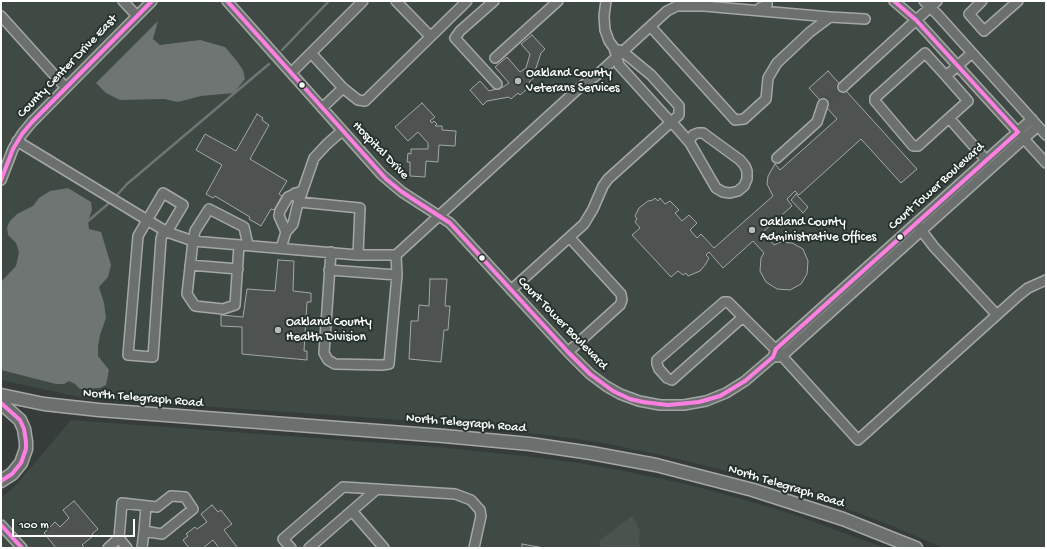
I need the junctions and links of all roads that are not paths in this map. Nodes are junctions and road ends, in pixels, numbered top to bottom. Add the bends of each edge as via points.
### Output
1 (122, 1) edge
2 (152, 1) edge
3 (227, 1) edge
4 (363, 1) edge
5 (396, 1) edge
6 (467, 1) edge
7 (494, 1) edge
8 (558, 1) edge
9 (606, 1) edge
10 (894, 1) edge
11 (982, 1) edge
12 (1018, 1) edge
13 (930, 3) edge
14 (760, 5) edge
15 (1, 16) edge
16 (137, 16) junction
17 (830, 18) junction
18 (864, 19) dead end
19 (916, 20) junction
20 (651, 26) junction
21 (430, 36) junction
22 (311, 53) junction
23 (618, 53) junction
24 (972, 53) junction
25 (495, 58) dead end
26 (958, 66) junction
27 (291, 73) junction
28 (946, 76) junction
29 (497, 84) dead end
30 (65, 87) junction
31 (842, 87) tunnel mouth
32 (343, 88) junction
33 (823, 104) tunnel mouth
34 (322, 108) junction
35 (949, 118) junction
36 (671, 121) junction
37 (1040, 128) edge
38 (342, 131) junction
39 (1020, 135) junction
40 (17, 141) junction
41 (690, 143) junction
42 (777, 158) dead end
43 (986, 160) junction
44 (1046, 164) edge
45 (2, 174) edge
46 (299, 192) junction
47 (299, 202) junction
48 (439, 216) junction
49 (147, 220) junction
50 (918, 227) junction
51 (165, 231) junction
52 (286, 232) junction
53 (570, 238) junction
54 (193, 241) junction
55 (244, 245) junction
56 (281, 248) junction
57 (331, 252) junction
58 (358, 254) junction
59 (396, 255) junction
60 (190, 265) junction
61 (238, 269) junction
62 (330, 270) junction
63 (396, 276) junction
64 (1046, 280) edge
65 (511, 290) junction
66 (997, 315) junction
67 (743, 317) junction
68 (568, 352) junction
69 (777, 354) junction
70 (1, 395) edge
71 (1, 403) edge
72 (1, 481) edge
73 (377, 489) junction
74 (146, 506) junction
75 (352, 511) junction
76 (1, 525) edge
77 (144, 531) junction
78 (119, 538) junction
79 (22, 548) edge
80 (108, 548) edge
81 (127, 548) edge
82 (142, 548) edge
83 (291, 548) edge
84 (309, 548) edge
85 (384, 548) edge
86 (474, 548) edge
87 (916, 548) edge

1 - 16 street
2 - 16 street, County Center Drive East
3 - 27 street, Hospital Drive
4 - 22 street
5 - 21 street
6 - 21 street
7 - 29 street via 455,38
8 - 25 street
9 - 23 street via 604,25 608,38
10 - 19 street
11 - 12 street via 969,14 984,31
13 - 19 street
13 - 24 street
14 - 17 street
14 - 20 street via 677,6 667,11
15 - 30 street
16 - 30 street, County Center Drive East
17 - 18 street
17 - 20 street via 810,32 777,63 768,78 766,99 744,119 735,120
19 - 26 street
19 - 31 street
20 - 23 street
21 - 32 street via 365,101 358,100
22 - 27 street
22 - 32 street
23 - 36 street via 619,65
23 - 36 street via 646,70 677,104 680,109 678,115
23 - 48 street via 597,75 578,89
24 - 26 street
24 - 37 street
26 - 28 street
26 - 39 street
27 - 34 street, Hospital Drive
28 - 35 street via 968,101
28 - 35 street via 925,53 875,98 875,101 913,146 918,146
30 - 40 street, County Center Drive East
32 - 34 street
33 - 42 street via 817,122
34 - 38 street, Hospital Drive
35 - 43 street
36 - 41 street
36 - 53 street via 608,179 587,220
37 - 39 street, Court Tower Boulevard
38 - 46 street via 314,158
38 - 48 street, Hospital Drive via 390,182
39 - 43 street, Court Tower Boulevard
39 - 44 street
39 - 50 street, Court Tower Boulevard
40 - 45 street, County Center Drive East
40 - 49 street
41 - 41 street via 718,190 730,193 744,186 747,171 737,158 701,133 693,135
43 - 50 street, Court Tower Boulevard
46 - 47 street
46 - 52 street via 288,197 280,211 279,216
47 - 52 street via 293,224
47 - 58 street via 360,208
48 - 59 street
48 - 65 street, Court Tower Boulevard via 450,223
49 - 51 street
49 - 51 street via 163,194 183,206
49 - 51 street via 138,236 128,355 153,357 161,239
50 - 66 street
50 - 69 street, Court Tower Boulevard
51 - 54 street
52 - 56 street
53 - 65 street
53 - 68 street via 621,294 622,300 620,305
54 - 55 street
54 - 55 street via 195,231 209,209 244,227
54 - 60 street
55 - 56 street
55 - 61 street
56 - 57 street
57 - 58 street
57 - 62 street
58 - 59 street
59 - 63 street
60 - 61 street
60 - 61 street via 187,294 194,306 223,309 235,305
62 - 63 street
62 - 63 street via 324,353 328,360 335,364 389,364
64 - 66 street via 1023,292
65 - 68 street, Court Tower Boulevard
66 - 69 street via 858,440
67 - 67 street via 728,302 724,302 657,360 659,369 672,380
67 - 69 street
68 - 69 street, Court Tower Boulevard via 590,374 614,391 639,401 668,405 699,402 720,396 745,381
70 - 87 main road, North Telegraph Road via 93,410 444,436 591,453 656,465 753,490 843,519
71 - 72 main road via 20,420 26,442 21,463 12,474
73 - 75 street
73 - 83 street via 343,487 283,539
73 - 86 street via 454,494 471,500 480,510 481,516
74 - 77 street
74 - 77 street via 157,507 170,496 178,496 185,497 194,509 162,534
74 - 78 street via 122,503
75 - 84 street
75 - 85 street
76 - 79 street
77 - 82 street
78 - 80 street
78 - 81 street

